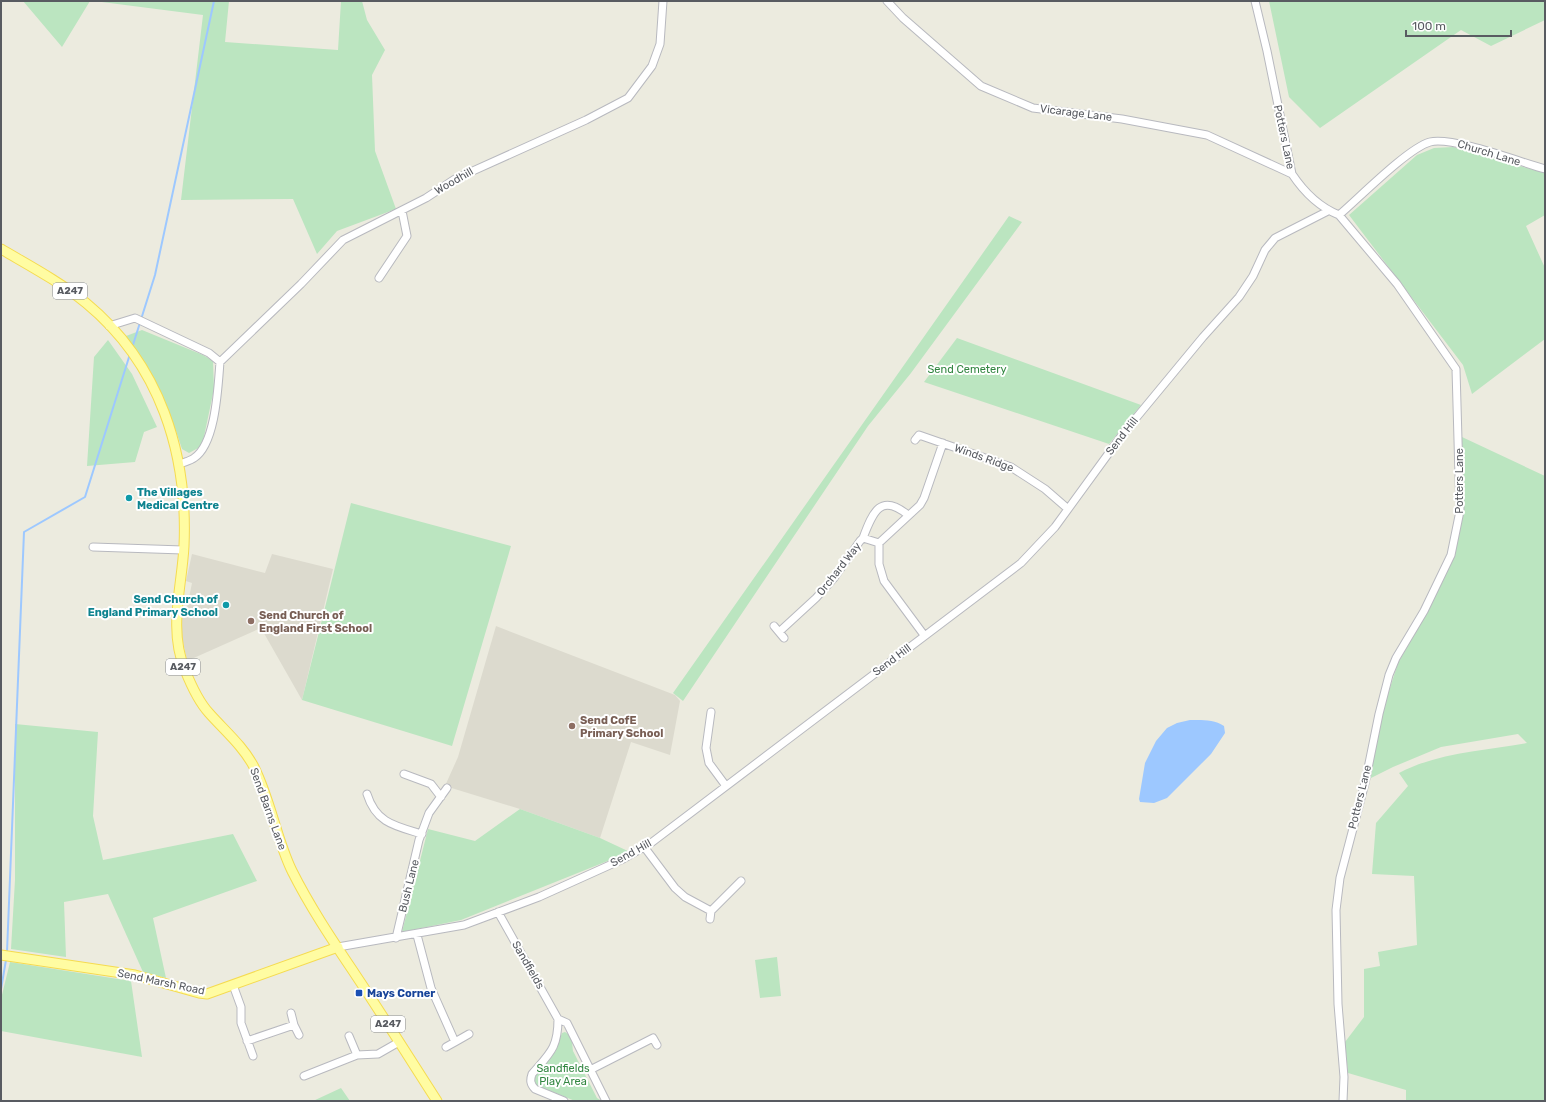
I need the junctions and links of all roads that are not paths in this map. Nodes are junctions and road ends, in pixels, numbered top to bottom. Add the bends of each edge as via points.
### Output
1 (663, 1) edge
2 (887, 1) edge
3 (1255, 1) edge
4 (1545, 169) edge
5 (1292, 174) junction
6 (402, 211) junction
7 (1328, 211) junction
8 (1339, 215) junction
9 (1, 249) edge
10 (379, 278) dead end
11 (109, 326) junction
12 (220, 362) junction
13 (914, 440) dead end
14 (943, 443) junction
15 (180, 464) junction
16 (1068, 509) junction
17 (908, 515) junction
18 (863, 538) junction
19 (879, 543) junction
20 (93, 548) dead end
21 (183, 550) junction
22 (774, 626) dead end
23 (779, 632) junction
24 (924, 635) junction
25 (784, 638) dead end
26 (711, 712) dead end
27 (404, 774) dead end
28 (726, 786) junction
29 (447, 788) dead end
30 (367, 794) dead end
31 (441, 797) junction
32 (422, 834) junction
33 (647, 854) junction
34 (741, 881) dead end
35 (711, 911) junction
36 (498, 912) junction
37 (710, 919) dead end
38 (417, 935) junction
39 (396, 938) junction
40 (338, 948) junction
41 (1, 955) edge
42 (233, 985) junction
43 (291, 1013) dead end
44 (558, 1019) junction
45 (233, 1023) dead end
46 (241, 1023) junction
47 (294, 1025) junction
48 (468, 1034) dead end
49 (299, 1035) dead end
50 (349, 1036) dead end
51 (247, 1041) junction
52 (399, 1042) junction
53 (455, 1042) junction
54 (657, 1045) dead end
55 (446, 1047) dead end
56 (357, 1055) junction
57 (253, 1056) dead end
58 (590, 1070) junction
59 (304, 1076) dead end
60 (437, 1101) edge
61 (564, 1101) edge
62 (606, 1101) edge
63 (1343, 1101) edge

1 - 6 street, Woodhill via 660,44 652,66 628,98 586,120 455,179
2 - 5 street, Vicarage Lane via 981,86 1033,108 1122,119 1207,135
3 - 5 street, Potters Lane
4 - 8 street, Church Lane via 1452,141 1430,142 1410,153
5 - 7 street, Potters Lane via 1303,190
6 - 10 street via 407,236
6 - 12 street, Woodhill via 343,240
7 - 8 street, Potters Lane
7 - 16 street, Send Hill via 1275,238 1265,250 1253,276 1239,297 1122,435
8 - 63 street, Potters Lane via 1397,284 1456,369 1460,511 1451,555 1424,611 1396,658 1390,676 1340,878 1336,918
9 - 11 main road, Send Barns Lane / A247 via 60,284 87,304
11 - 12 street via 136,318 209,353
11 - 15 main road, Send Barns Lane / A247 via 149,378 174,437
12 - 15 street via 216,403 207,443 195,458
13 - 14 street, Winds Ridge via 919,435
14 - 16 street, Winds Ridge via 1010,467 1035,481
14 - 17 street, Orchard Way via 924,498
15 - 21 main road, Send Barns Lane / A247 via 185,514
16 - 24 street, Send Hill via 1055,527 1021,562
17 - 18 street, Orchard Way via 888,504 878,508
17 - 19 street, Orchard Way
18 - 19 street, Orchard Way
18 - 23 street, Orchard Way via 834,578
19 - 24 street, Orchard Way via 879,564 884,581
20 - 21 street
21 - 40 main road, Send Barns Lane / A247 via 176,624 177,644 183,666 194,691 208,712 239,744 254,766 293,871
22 - 23 street
23 - 25 street
24 - 28 street, Send Hill
26 - 28 street via 706,748 709,763
27 - 31 street via 431,784
28 - 33 street, Send Hill
29 - 31 street, Bush Lane
30 - 32 street via 372,808 382,819
31 - 32 street, Bush Lane via 429,813
32 - 39 street, Bush Lane
33 - 35 street via 685,897
33 - 36 street, Send Hill
34 - 35 street
35 - 37 street
36 - 38 street, Send Hill via 464,925
36 - 44 street, Sandfields
38 - 39 street, Send Hill
38 - 53 street via 431,988
39 - 40 street, Send Hill
40 - 42 main road, Send Marsh Road
40 - 52 main road, A247
41 - 42 main road, Send Marsh Road via 135,975 199,993 207,994
42 - 46 street via 241,1007
43 - 47 street
44 - 58 street, Sandfields via 567,1023
44 - 61 street via 558,1034 554,1046 530,1080 531,1086 535,1089
45 - 46 street
46 - 51 street
47 - 49 street
47 - 51 street
48 - 53 street
50 - 56 street
51 - 57 street
52 - 56 street via 378,1054
52 - 60 main road, A247
53 - 55 street
54 - 58 street via 651,1035
56 - 59 street
58 - 62 street, Sandfields

